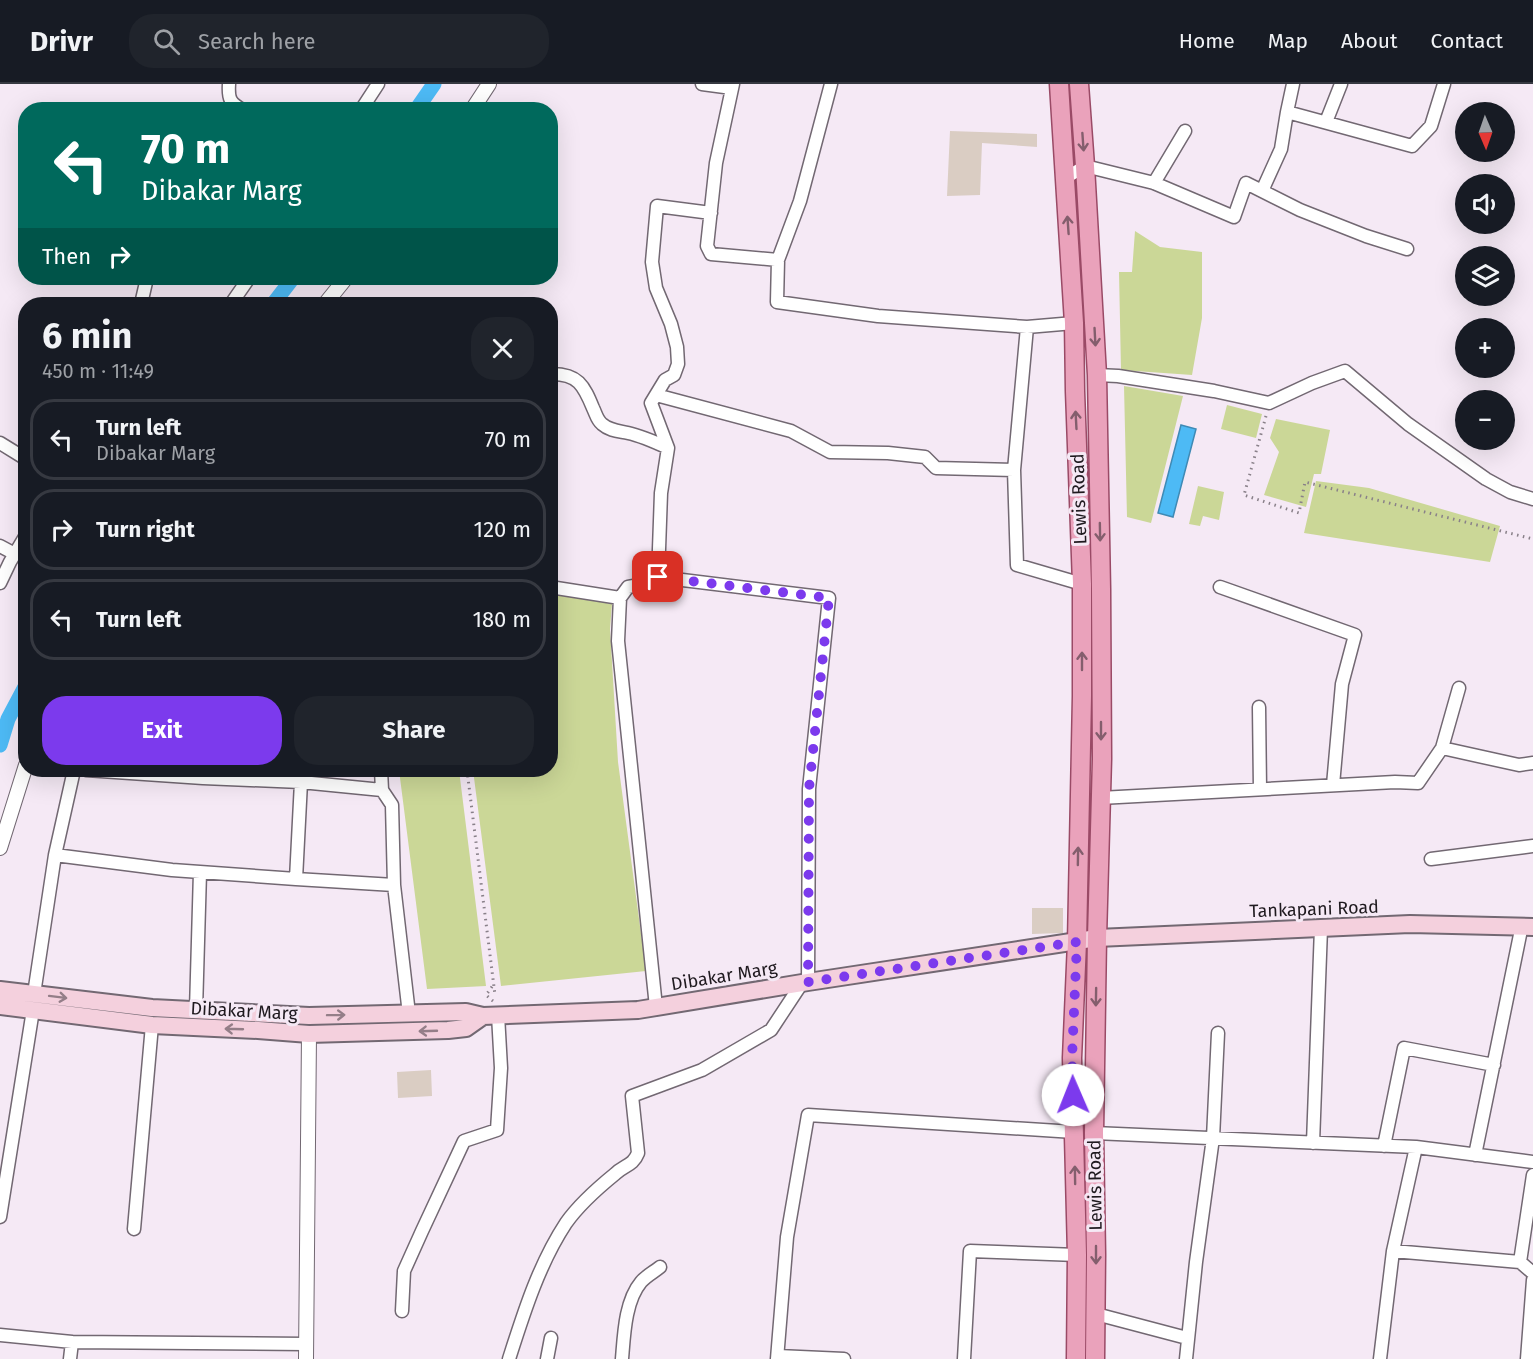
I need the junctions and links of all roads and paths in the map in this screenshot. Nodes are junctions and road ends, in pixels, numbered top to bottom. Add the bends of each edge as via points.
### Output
1 (229, 84) edge
2 (378, 84) edge
3 (489, 84) edge
4 (702, 84) edge
5 (831, 84) edge
6 (1059, 84) edge
7 (1079, 84) edge
8 (1293, 84) edge
9 (1341, 84) edge
10 (1444, 84) edge
11 (732, 86) edge
12 (232, 102) edge
13 (366, 102) edge
14 (477, 102) edge
15 (1287, 112) junction
16 (1326, 122) junction
17 (1185, 131) dead end
18 (1085, 166) junction
19 (1064, 179) junction
20 (1154, 183) junction
21 (1262, 190) junction
22 (711, 213) junction
23 (1407, 249) dead end
24 (778, 260) junction
25 (340, 285) edge
26 (331, 297) edge
27 (1074, 323) junction
28 (1027, 327) junction
29 (558, 374) edge
30 (1097, 375) junction
31 (656, 395) junction
32 (1269, 403) junction
33 (0, 443) edge
34 (668, 448) junction
35 (18, 454) edge
36 (1014, 470) junction
37 (1533, 499) edge
38 (1533, 539) edge
39 (0, 546) edge
40 (18, 549) edge
41 (15, 554) junction
42 (658, 577) junction
43 (0, 583) edge
44 (1082, 584) junction
45 (1220, 586) dead end
46 (558, 588) edge
47 (620, 597) junction
48 (1459, 688) dead end
49 (1258, 707) dead end
50 (1442, 748) junction
51 (1533, 763) edge
52 (22, 777) edge
53 (72, 777) edge
54 (301, 777) edge
55 (307, 777) edge
56 (381, 777) edge
57 (468, 777) edge
58 (1333, 785) junction
59 (1260, 789) junction
60 (382, 790) junction
61 (1100, 798) junction
62 (1533, 846) edge
63 (0, 848) edge
64 (55, 855) junction
65 (1431, 859) dead end
66 (200, 872) junction
67 (296, 879) junction
68 (394, 885) junction
69 (1528, 926) edge
70 (1321, 928) junction
71 (1097, 938) junction
72 (1077, 942) junction
73 (805, 982) junction
74 (494, 984) junction
75 (0, 990) edge
76 (495, 995) dead end
77 (34, 1002) junction
78 (0, 1006) edge
79 (656, 1006) junction
80 (196, 1010) junction
81 (493, 1012) junction
82 (409, 1014) junction
83 (152, 1025) junction
84 (309, 1034) junction
85 (1218, 1034) dead end
86 (1494, 1065) junction
87 (1074, 1132) junction
88 (1094, 1133) junction
89 (1213, 1138) junction
90 (1313, 1143) junction
91 (1384, 1146) junction
92 (1416, 1148) junction
93 (1475, 1155) junction
94 (1533, 1162) edge
95 (1533, 1175) edge
96 (0, 1217) edge
97 (134, 1229) dead end
98 (1394, 1251) junction
99 (1077, 1255) junction
100 (1520, 1262) junction
101 (660, 1267) dead end
102 (1533, 1273) edge
103 (1533, 1280) edge
104 (402, 1311) dead end
105 (1096, 1314) junction
106 (0, 1335) edge
107 (551, 1338) dead end
108 (1187, 1338) junction
109 (72, 1342) junction
110 (306, 1344) junction
111 (778, 1358) edge
112 (70, 1359) edge
113 (306, 1359) edge
114 (509, 1359) edge
115 (547, 1359) edge
116 (622, 1359) edge
117 (844, 1359) edge
118 (964, 1359) edge
119 (1076, 1359) edge
120 (1095, 1359) edge
121 (1186, 1359) edge
122 (1380, 1359) edge
123 (1527, 1359) edge

1 - 12 street
2 - 13 street
3 - 14 street
4 - 11 street
5 - 24 street via 800,201
6 - 19 main road, Lewis Road
7 -> 18 main road, Lewis Road
8 - 15 street
9 - 16 street
10 - 16 street via 1431,126 1412,146
11 - 22 street via 716,163
15 - 16 street
15 - 21 street via 1281,149
17 - 20 street
18 - 19 street
18 - 20 street
18 -> 30 main road, Lewis Road
27 -> 19 main road, Lewis Road
20 - 21 street via 1234,217 1246,183
21 - 23 street via 1300,210
22 - 24 street via 707,246 711,254
22 - 31 street via 657,206 652,262 656,288 677,347 678,364 674,375 665,380
24 - 28 street via 777,302 878,316
25 - 26 street
27 - 28 street
44 -> 27 main road, Lewis Road
28 - 36 street
29 - 34 street via 569,375 586,391 598,421 604,426
30 - 32 street
30 -> 61 main road, Lewis Road
31 - 34 street via 651,403
31 - 36 street via 791,431 830,452 925,457 936,468
32 - 37 street via 1345,371 1408,424 1486,479
32 - 38 path via 1244,495 1299,513 1305,482
33 - 35 street
34 - 42 street via 661,493
36 - 44 street via 1017,565
39 - 41 street
40 - 41 street
41 - 43 street
42 - 47 street via 651,583 628,587
42 - 73 street via 829,598 809,789
72 -> 44 main road, Lewis Road
45 - 58 street via 1355,635 1342,684
46 - 47 street
47 - 79 street via 618,641
48 - 50 street
49 - 59 street
50 - 51 street via 1519,765
50 - 58 street via 1418,783
52 - 63 street
53 - 64 street
54 - 67 street
55 - 60 street
56 - 60 street
57 - 74 path
58 - 59 street
59 - 61 street
60 - 68 street via 392,805
61 - 71 main road, Lewis Road
62 - 65 street
64 - 66 street
64 - 77 street
66 - 67 street
66 - 80 street
67 - 68 street
68 - 82 street
69 - 70 main road, Tankapani Road via 1410,924
69 - 86 street
70 - 71 main road, Tankapani Road
70 - 90 street
71 - 72 main road, Tankapani Road
71 -> 88 main road, Lewis Road
72 - 73 main road, Dibakar Marg
72 - 87 main road, Lewis Road via 1072,1058
73 - 79 main road, Dibakar Marg
73 - 114 street via 771,1030 702,1070 632,1096 638,1153 635,1160 598,1188 567,1222 528,1301
74 - 76 path
74 - 81 path via 486,995
75 - 77 main road, Dibakar Marg
77 - 78 main road, Dibakar Marg
77 -> 80 main road, Dibakar Marg
77 - 83 main road, Dibakar Marg
77 - 96 street
79 - 81 main road, Dibakar Marg via 638,1010
80 -> 82 main road, Dibakar Marg via 309,1016
81 - 82 main road, Dibakar Marg
81 -> 84 main road, Dibakar Marg via 466,1028
81 - 104 street via 501,1068 497,1130 464,1142 404,1272
84 -> 83 main road, Dibakar Marg
83 - 97 street
84 - 110 street
85 - 89 street
86 - 91 street via 1404,1048
86 - 93 street
99 -> 87 main road, Lewis Road
87 - 111 street via 808,1115 787,1237
88 - 89 street
88 -> 105 main road, Lewis Road
89 - 90 street
89 - 108 street
90 - 91 street
91 - 92 street
92 - 93 street
92 - 98 street
93 - 94 street
95 - 100 street
98 - 100 street
98 - 122 street
99 - 118 street via 970,1251
99 - 119 main road, Lewis Road
100 - 102 street
101 - 116 street via 641,1282 633,1297 625,1322
103 - 123 street
105 - 108 street
105 - 120 main road, Lewis Road
106 - 109 street
107 - 115 street
108 - 121 street
109 - 110 street
109 - 112 street
110 - 113 street
111 - 117 street

